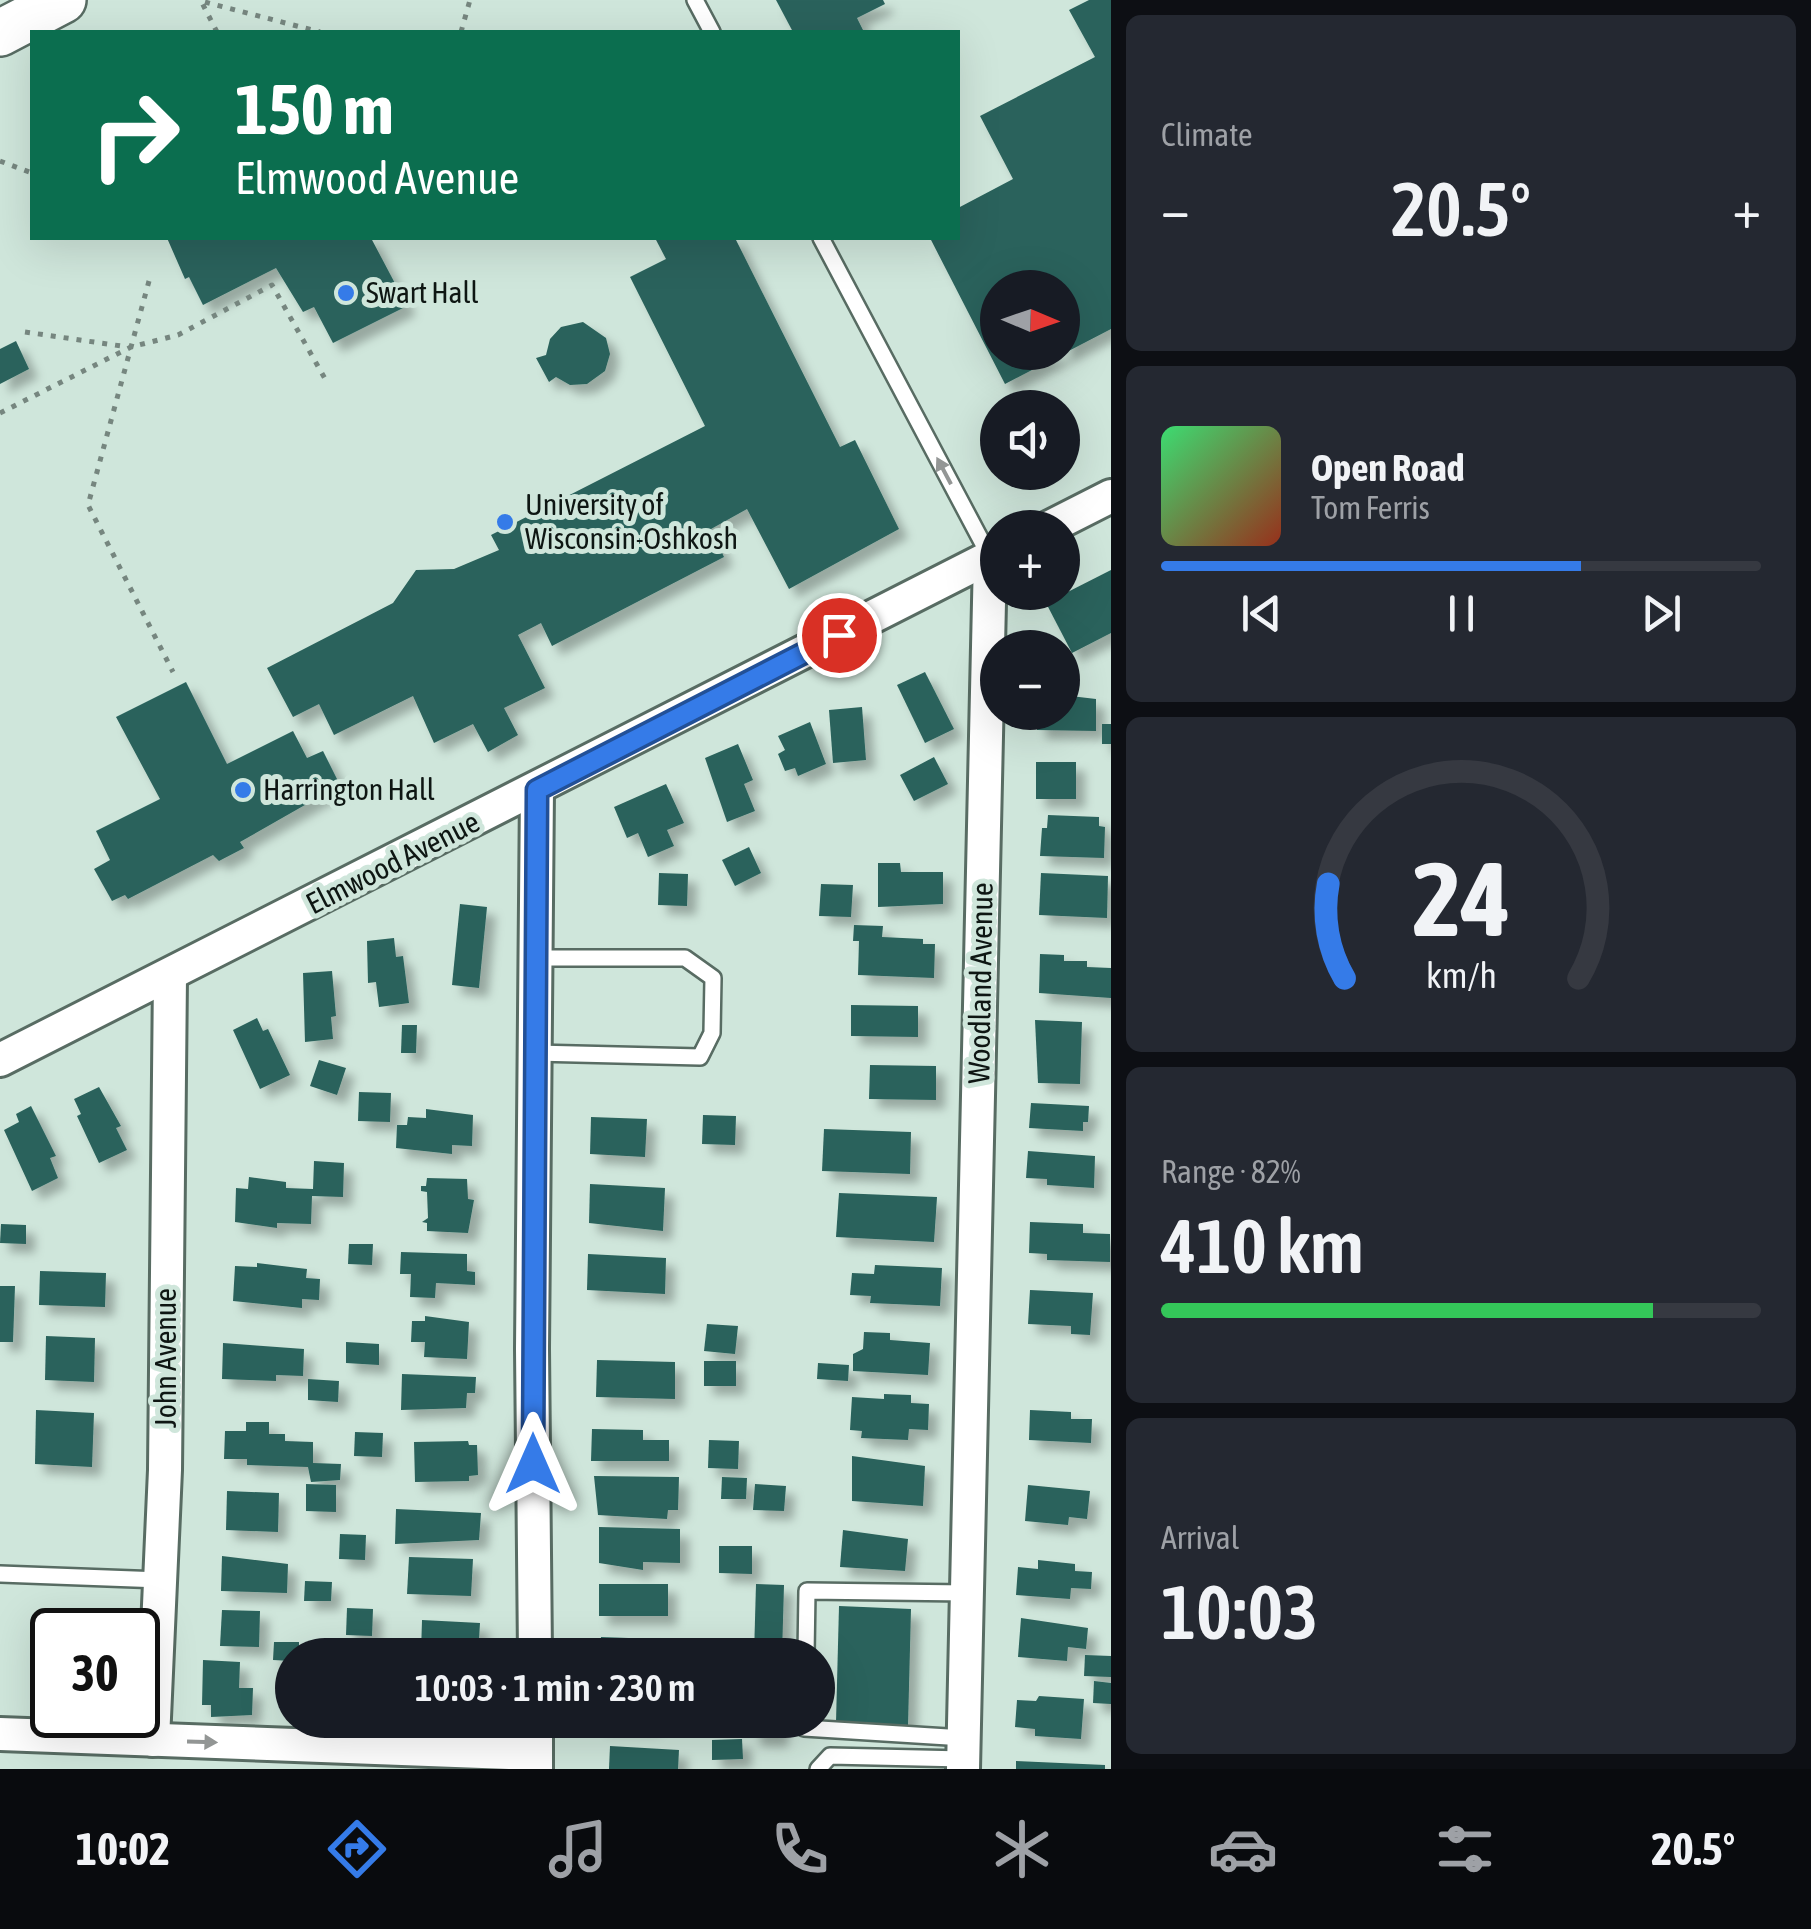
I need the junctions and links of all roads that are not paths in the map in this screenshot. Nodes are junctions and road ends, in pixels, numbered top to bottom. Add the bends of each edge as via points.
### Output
1 (64, 0) edge
2 (695, 0) edge
3 (711, 30) edge
4 (0, 33) edge
5 (822, 240) edge
6 (1111, 496) edge
7 (1080, 512) edge
8 (980, 529) edge
9 (980, 562) edge
10 (993, 610) edge
11 (537, 790) junction
12 (536, 958) junction
13 (170, 976) junction
14 (535, 1053) junction
15 (0, 1060) edge
16 (0, 1574) edge
17 (160, 1580) junction
18 (967, 1593) junction
19 (535, 1638) edge
20 (806, 1638) edge
21 (835, 1733) edge
22 (0, 1734) edge
23 (153, 1740) junction
24 (964, 1755) edge
25 (536, 1762) edge
26 (818, 1769) edge

1 - 4 main road
2 - 3 lane
8 -> 5 lane, Woodland Avenue
6 - 7 street
9 - 11 street, Elmwood Avenue
10 - 18 street, Woodland Avenue
11 - 12 street
11 - 13 street, Elmwood Avenue
12 - 14 street
12 - 14 lane via 685,958 712,978 712,1033 700,1057
13 - 15 street, Elmwood Avenue
13 - 17 street, John Avenue
14 - 19 street
16 - 17 lane
17 - 23 street, John Avenue
18 - 20 lane via 807,1591
18 - 24 street, Woodland Avenue
21 - 24 lane
22 - 23 street
23 -> 25 street
24 - 26 lane via 830,1756

